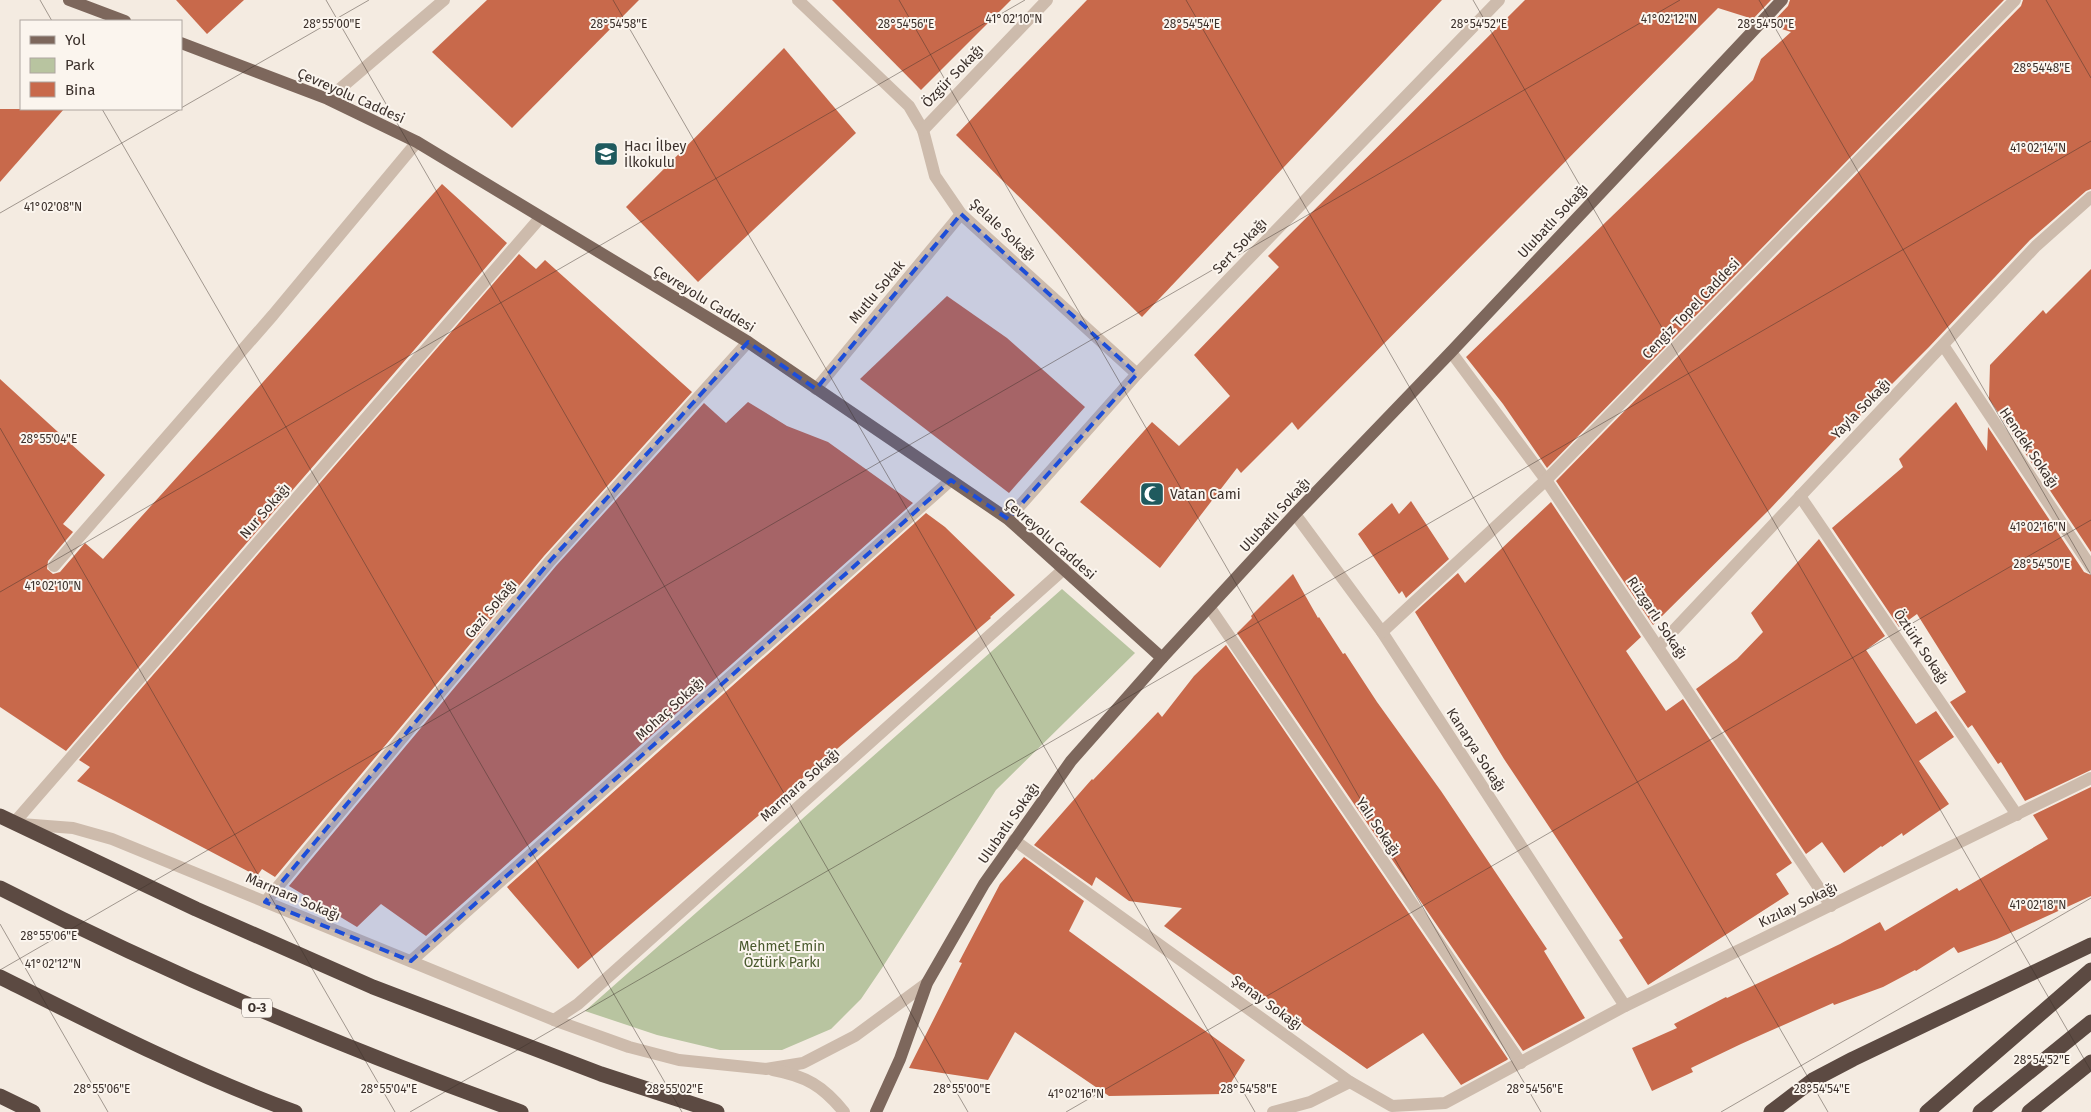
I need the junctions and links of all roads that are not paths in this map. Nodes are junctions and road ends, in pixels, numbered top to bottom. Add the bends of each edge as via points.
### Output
1 (69, 0) edge
2 (444, 0) edge
3 (798, 0) edge
4 (1047, 0) edge
5 (1499, 0) edge
6 (1782, 0) edge
7 (2015, 0) edge
8 (122, 20) edge
9 (182, 43) edge
10 (328, 99) junction
11 (923, 130) junction
12 (417, 142) junction
13 (2091, 197) edge
14 (961, 214) junction
15 (540, 218) junction
16 (748, 342) junction
17 (1943, 345) junction
18 (1451, 352) junction
19 (1137, 374) junction
20 (816, 389) junction
21 (951, 480) junction
22 (1546, 480) junction
23 (1800, 496) junction
24 (1295, 514) junction
25 (1008, 519) junction
26 (54, 566) dead end
27 (2091, 567) edge
28 (1064, 569) junction
29 (1210, 608) junction
30 (1382, 632) junction
31 (1658, 647) junction
32 (1162, 658) junction
33 (2091, 778) edge
34 (2017, 815) junction
35 (0, 816) edge
36 (14, 824) junction
37 (1014, 840) junction
38 (0, 888) edge
39 (265, 902) junction
40 (1831, 906) junction
41 (2091, 945) edge
42 (411, 962) junction
43 (2091, 970) edge
44 (0, 977) edge
45 (928, 983) junction
46 (1625, 1006) junction
47 (554, 1020) junction
48 (2091, 1022) edge
49 (2091, 1062) edge
50 (1520, 1063) junction
51 (766, 1069) junction
52 (1350, 1082) junction
53 (0, 1096) edge
54 (33, 1112) edge
55 (295, 1112) edge
56 (521, 1112) edge
57 (717, 1112) edge
58 (844, 1112) edge
59 (876, 1112) edge
60 (1274, 1112) edge
61 (1771, 1112) edge
62 (1927, 1112) edge
63 (1980, 1112) edge
64 (2029, 1112) edge

1 - 8 main road
2 - 10 street
3 - 11 street, Şelale Sokağı via 909,106
4 - 11 street, Özgür Sokağı
5 - 19 street, Sert Sokağı
6 - 18 main road, Ulubatlı Sokağı
7 - 22 street, Cengiz Topel Caddesi
9 - 10 main road, Çevreyolu Caddesi
10 - 12 main road, Çevreyolu Caddesi
11 - 14 street, Şelale Sokağı via 935,176
12 - 15 main road, Çevreyolu Caddesi
12 - 26 street via 273,315
13 - 17 street, Yayla Sokağı via 2036,246
14 - 19 street, Şelale Sokağı
14 - 20 street, Mutlu Sokak
15 - 16 main road, Çevreyolu Caddesi
15 - 36 street, Nur Sokağı
16 - 20 main road, Çevreyolu Caddesi
16 - 39 street, Gazi Sokağı via 550,561
17 - 23 street, Yayla Sokağı
17 - 27 street, Hendek Sokağı
18 - 22 street, Rüzgarlı Sokağı
18 - 24 main road, Ulubatlı Sokağı
19 - 25 street, Sert Sokağı
20 - 21 main road, Çevreyolu Caddesi
21 - 25 main road, Çevreyolu Caddesi
21 - 42 street, Mohaç Sokağı
22 - 30 street, Cengiz Topel Caddesi
22 - 31 street, Rüzgarlı Sokağı
23 - 31 street, Yayla Sokağı
23 - 34 street, Öztürk Sokağı
24 - 29 main road, Ulubatlı Sokağı
24 - 30 street, Kanarya Sokağı
25 - 28 main road, Çevreyolu Caddesi
28 - 32 main road, Çevreyolu Caddesi
28 - 47 street, Marmara Sokağı via 578,1004
29 - 32 main road, Ulubatlı Sokağı
29 - 50 street, Yalı Sokağı
30 - 46 street, Kanarya Sokağı
31 - 40 street, Rüzgarlı Sokağı
32 - 37 main road, Ulubatlı Sokağı via 1072,761
33 - 34 street, Kızılay Sokağı
34 - 40 street, Kızılay Sokağı
35 - 36 highway
36 - 39 street, Marmara Sokağı via 73,828 112,839
36 - 57 highway via 373,987 601,1074
37 - 45 main road, Ulubatlı Sokağı via 984,884
37 - 52 street, Şenay Sokağı
38 - 56 highway, O-3 via 145,959 257,1008 422,1077
39 - 42 street, Marmara Sokağı
40 - 46 street, Kızılay Sokağı
41 - 61 highway via 1853,1059 1813,1080
42 - 47 street, Marmara Sokağı
43 - 62 highway
44 - 55 highway via 200,1072
45 - 51 street, Marmara Sokağı via 856,1036 803,1062
45 - 59 main road, Ulubatlı Sokağı
46 - 50 street, Kızılay Sokağı
47 - 51 street, Marmara Sokağı via 629,1047 679,1060
48 - 63 highway
49 - 64 highway
50 - 52 street, Şenay Sokağı via 1445,1103 1392,1106
51 - 58 street via 808,1079 830,1094
52 - 60 street via 1310,1102
53 - 54 highway

